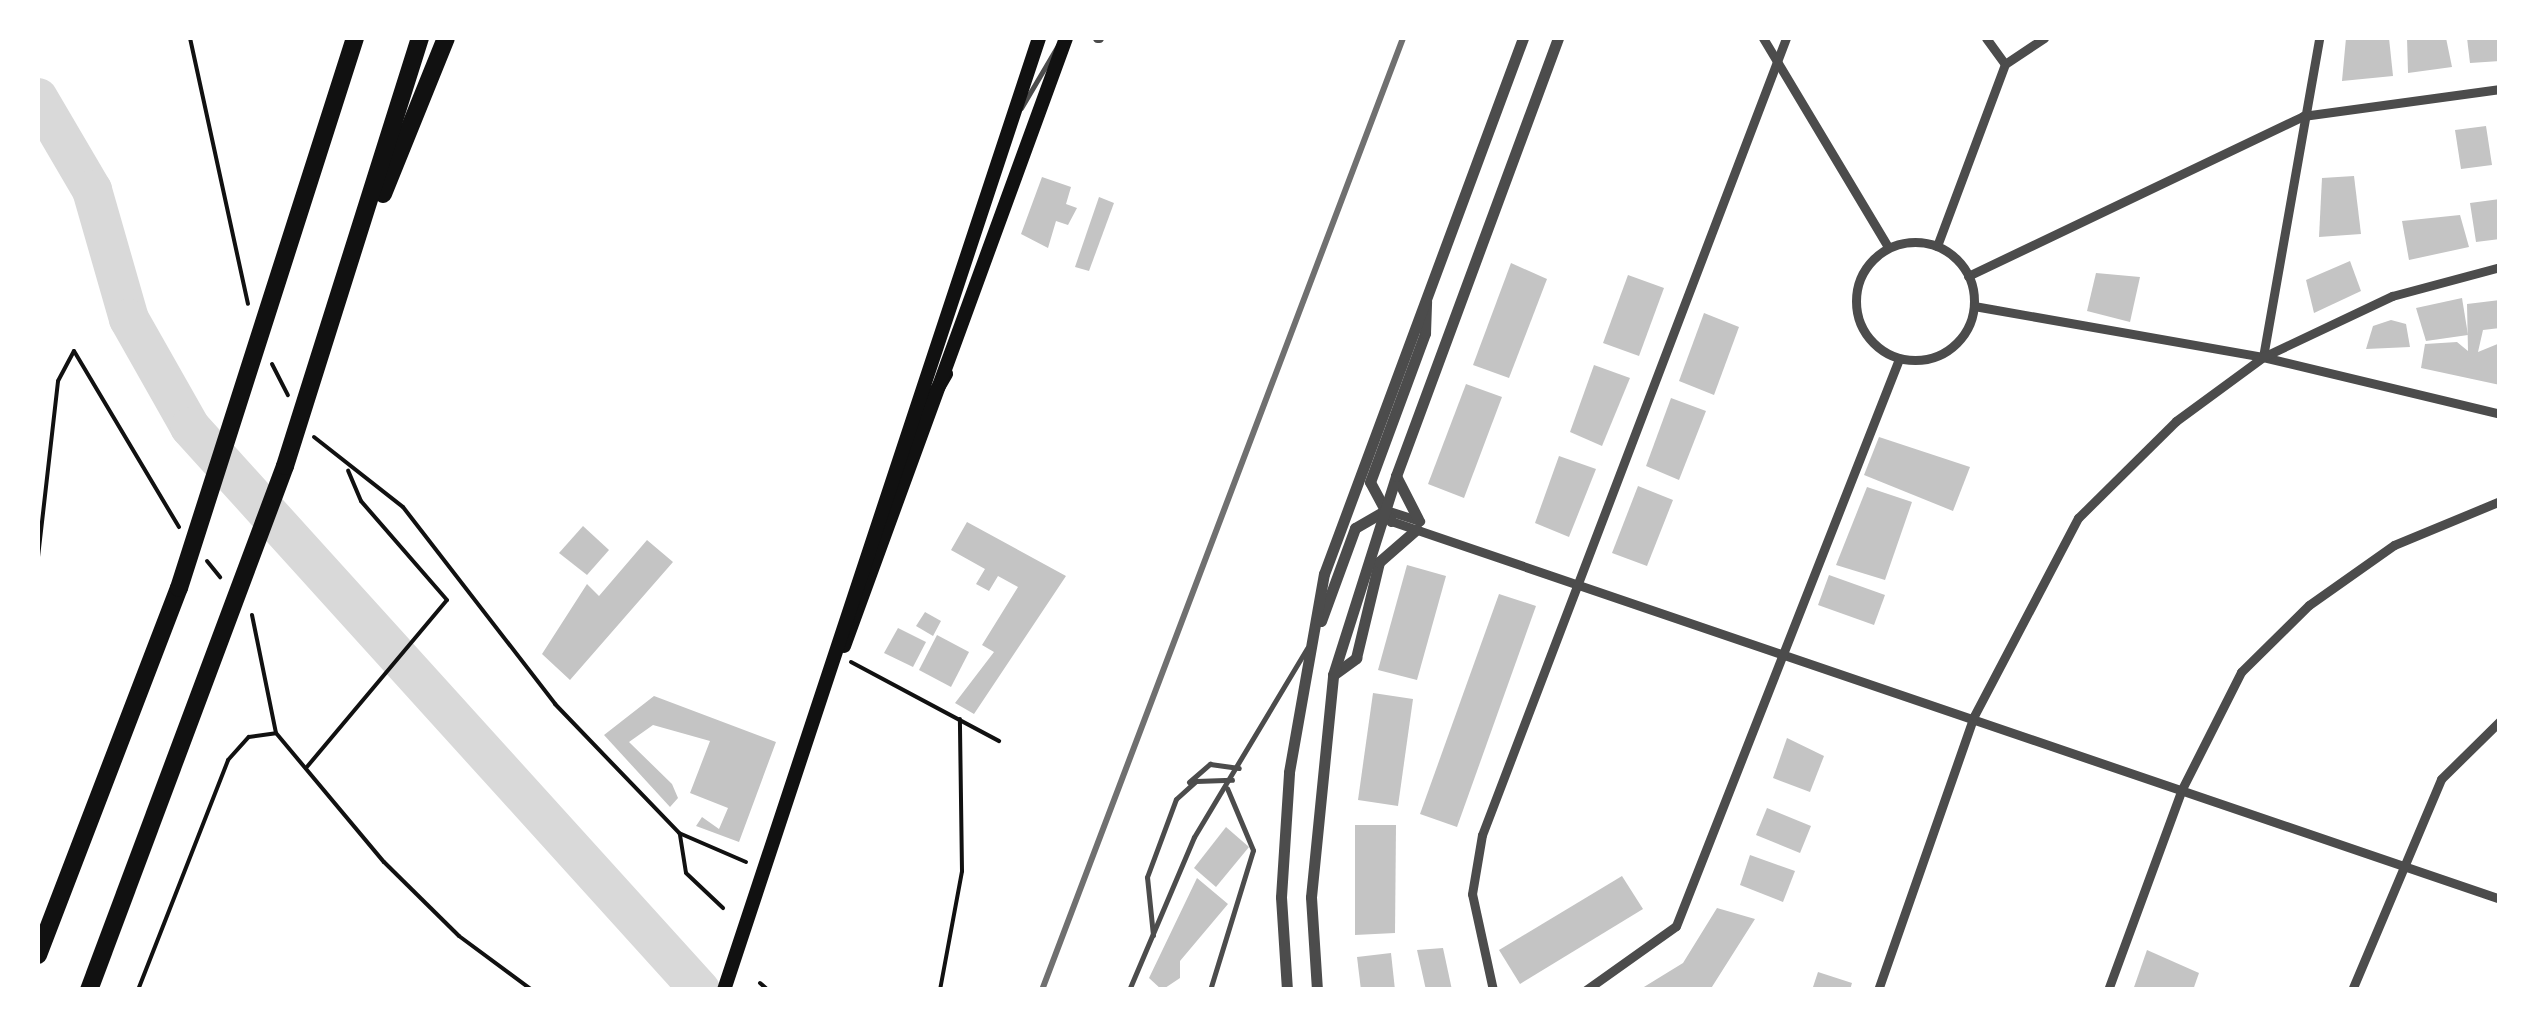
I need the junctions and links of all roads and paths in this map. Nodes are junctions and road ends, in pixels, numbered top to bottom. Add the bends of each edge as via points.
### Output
1 (190, 38) edge
2 (355, 38) edge
3 (420, 38) edge
4 (446, 38) edge
5 (1039, 38) edge
6 (1064, 38) edge
7 (1523, 38) edge
8 (1558, 38) edge
9 (1763, 38) edge
10 (1786, 38) edge
11 (1986, 38) edge
12 (2044, 38) edge
13 (2319, 38) edge
14 (1778, 60) junction
15 (2005, 64) junction
16 (2500, 89) edge
17 (1012, 116) junction
18 (2304, 116) junction
19 (220, 170) dead end
20 (1937, 246) junction
21 (1888, 248) junction
22 (352, 262) junction
23 (2500, 267) edge
24 (1968, 276) junction
25 (955, 285) junction
26 (1426, 292) junction
27 (1974, 306) junction
28 (2263, 357) junction
29 (1899, 359) junction
30 (950, 371) junction
31 (2500, 414) edge
32 (895, 463) junction
33 (348, 469) dead end
34 (1396, 476) junction
35 (380, 492) dead end
36 (2500, 501) edge
37 (1386, 514) junction
38 (1421, 526) junction
39 (185, 534) dead end
40 (198, 549) dead end
41 (38, 557) edge
42 (222, 580) dead end
43 (1579, 580) junction
44 (248, 610) dead end
45 (1310, 641) junction
46 (1784, 653) junction
47 (838, 655) junction
48 (1333, 675) junction
49 (1302, 683) junction
50 (1974, 716) junction
51 (960, 719) junction
52 (2500, 721) edge
53 (276, 733) junction
54 (999, 741) dead end
55 (306, 768) junction
56 (1240, 768) junction
57 (1232, 780) junction
58 (1187, 785) junction
59 (1226, 788) junction
60 (2182, 790) junction
61 (679, 833) junction
62 (2397, 867) junction
63 (764, 869) junction
64 (2500, 899) edge
65 (723, 908) dead end
66 (1153, 935) junction
67 (38, 955) edge
68 (760, 983) dead end
69 (89, 990) edge
70 (138, 990) edge
71 (532, 990) edge
72 (724, 990) edge
73 (768, 990) edge
74 (940, 990) edge
75 (1130, 990) edge
76 (1210, 990) edge
77 (1287, 990) edge
78 (1317, 990) edge
79 (1493, 990) edge
80 (1586, 990) edge
81 (1878, 990) edge
82 (2108, 990) edge
83 (2352, 990) edge

1 - 19 path
2 - 67 highway via 179,588
3 - 22 highway
4 - 22 highway
5 - 17 main road
6 - 17 lane
6 - 30 main road
7 - 26 street
8 - 34 street
9 - 14 street
10 - 14 street
11 - 15 street
12 - 15 street
13 - 18 street
14 - 21 street
14 - 43 street
15 - 20 street
16 - 18 street
17 - 25 main road
18 - 24 street
18 - 28 street
20 - 21 street
20 - 24 street
21 - 29 street via 1860,276 1856,307 1866,336
22 - 69 highway via 220,652
23 - 28 street via 2392,296
24 - 27 street
25 - 30 main road
25 - 32 main road
26 - 37 street via 1425,333 1370,482
26 - 45 street via 1324,574
27 - 28 street
27 - 29 street via 1949,350
28 - 31 street
28 - 50 street via 2176,421 2078,518
29 - 46 street
30 - 32 main road
30 - 47 main road via 860,620
32 - 47 main road
33 - 55 path via 361,501 447,600 424,638
34 - 37 street
34 - 38 street
35 - 61 path via 403,507 555,704
36 - 60 street via 2394,545 2309,605 2240,672
37 - 38 street
37 - 48 street
37 - 49 street via 1356,528
38 - 43 street
38 - 48 street via 1380,562 1356,658
39 - 41 path via 74,351 58,382
40 - 42 path
43 - 46 street
43 - 79 street via 1476,862 1475,925
44 - 53 path via 260,625
45 - 49 street
45 - 56 lane
46 - 50 street
46 - 80 street via 1676,926
47 - 51 path
47 - 63 main road
48 - 78 street via 1311,897
49 - 77 street via 1281,897
50 - 60 street
50 - 81 street
51 - 54 path
51 - 74 path via 962,871
52 - 62 street via 2441,779
53 - 55 path
53 - 70 path via 249,737 228,760
55 - 71 path via 460,936
56 - 57 lane
56 - 58 lane via 1210,764
57 - 58 lane
57 - 59 lane
58 - 66 lane via 1147,877
59 - 66 lane via 1178,869
59 - 76 lane via 1254,850
60 - 62 street
60 - 82 street
61 - 63 path
61 - 65 path via 686,873
62 - 64 street
62 - 83 street
63 - 72 main road
66 - 75 lane
68 - 73 path

